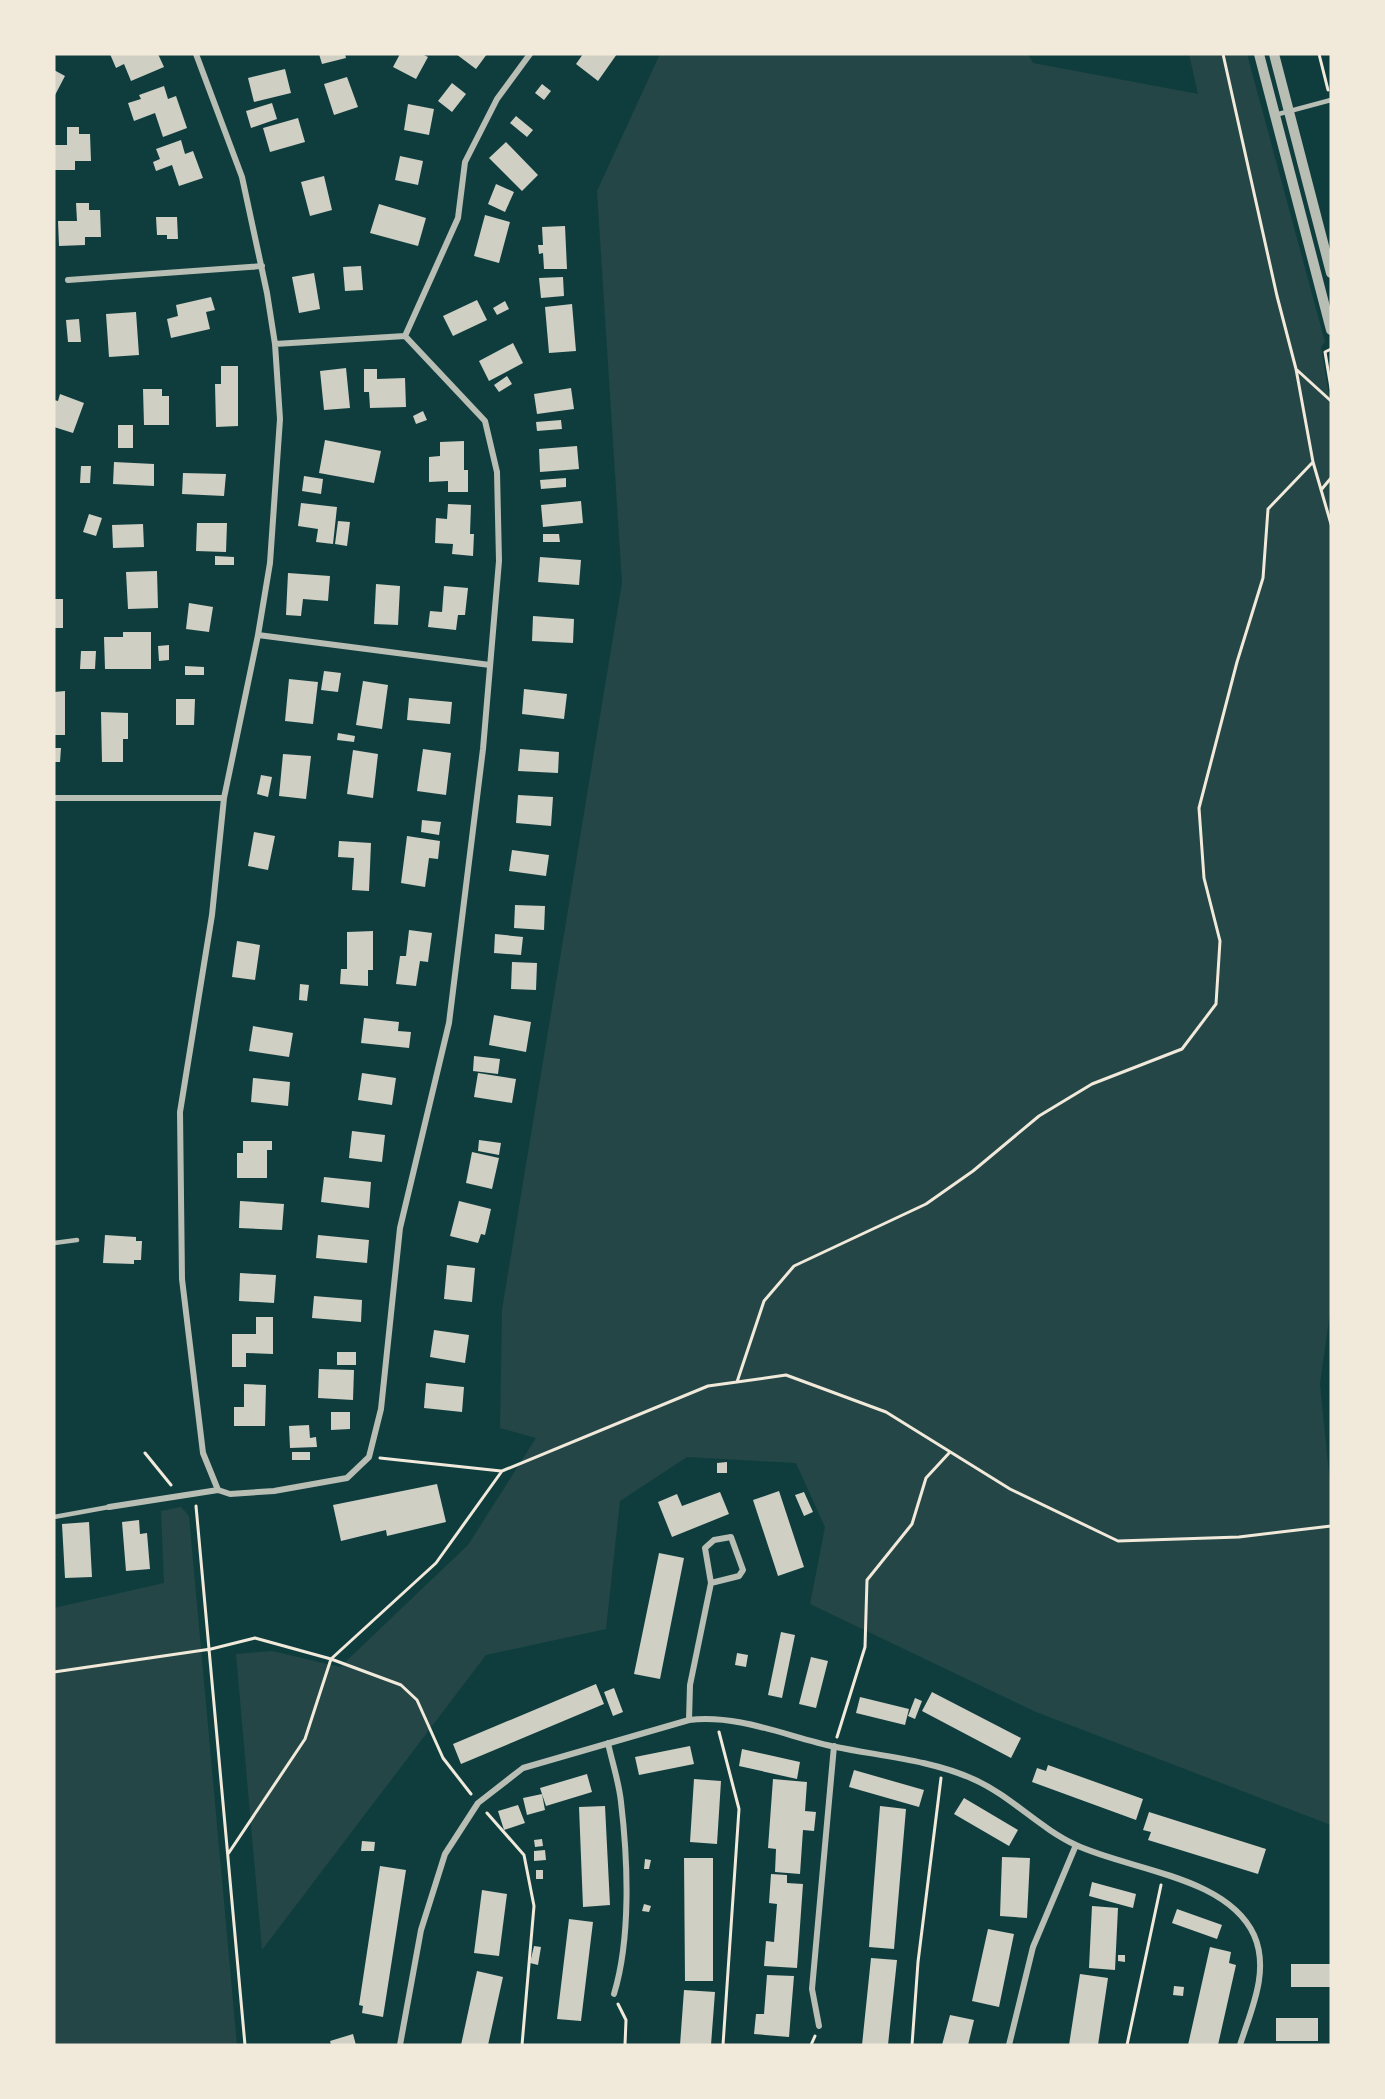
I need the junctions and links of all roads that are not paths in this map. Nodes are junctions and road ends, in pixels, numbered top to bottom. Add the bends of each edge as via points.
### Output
1 (196, 54) edge
2 (530, 54) edge
3 (1259, 54) edge
4 (1274, 54) edge
5 (1331, 100) edge
6 (1290, 111) junction
7 (1275, 115) junction
8 (262, 266) junction
9 (1331, 273) edge
10 (68, 280) dead end
11 (1331, 330) edge
12 (405, 336) junction
13 (275, 344) junction
14 (258, 635) junction
15 (490, 665) junction
16 (54, 798) edge
17 (224, 798) junction
18 (77, 1240) dead end
19 (54, 1244) edge
20 (218, 1490) junction
21 (109, 1507) joint
22 (54, 1517) edge
23 (711, 1583) junction
24 (689, 1720) junction
25 (608, 1743) junction
26 (834, 1746) junction
27 (1076, 1845) junction
28 (614, 1994) road end
29 (819, 2026) dead end
30 (400, 2045) edge
31 (1009, 2045) edge
32 (1240, 2045) edge

1 - 8 street via 242,177
2 - 12 street via 497,99 465,162 458,218
3 - 7 street
4 - 6 street
5 - 6 lane
6 - 7 lane
6 - 9 street
7 - 11 street
8 - 10 street
8 - 13 street
12 - 13 street
12 - 15 street via 485,421 497,472 498,539
13 - 14 street via 280,418 270,563
14 - 15 street
14 - 17 street
15 - 20 street via 449,1023 400,1228 381,1409 369,1456 347,1478 274,1491 230,1494
16 - 17 street
17 - 20 street via 212,915 180,1112 182,1279 203,1453
18 - 19 lane
20 - 21 street
21 - 22 lane
23 - 23 street via 705,1548 714,1540 731,1537 744,1570 739,1576
23 - 24 street via 690,1685
24 - 25 street
24 - 26 street via 716,1719
25 - 28 street via 621,1800 625,1876 623,1965
25 - 30 street via 523,1768 478,1803 445,1854 421,1930
26 - 27 street via 974,1779
26 - 29 street via 812,1989
27 - 31 street via 1033,1947
27 - 32 street via 1163,1874 1218,1897 1236,1911 1253,1935 1261,1962

